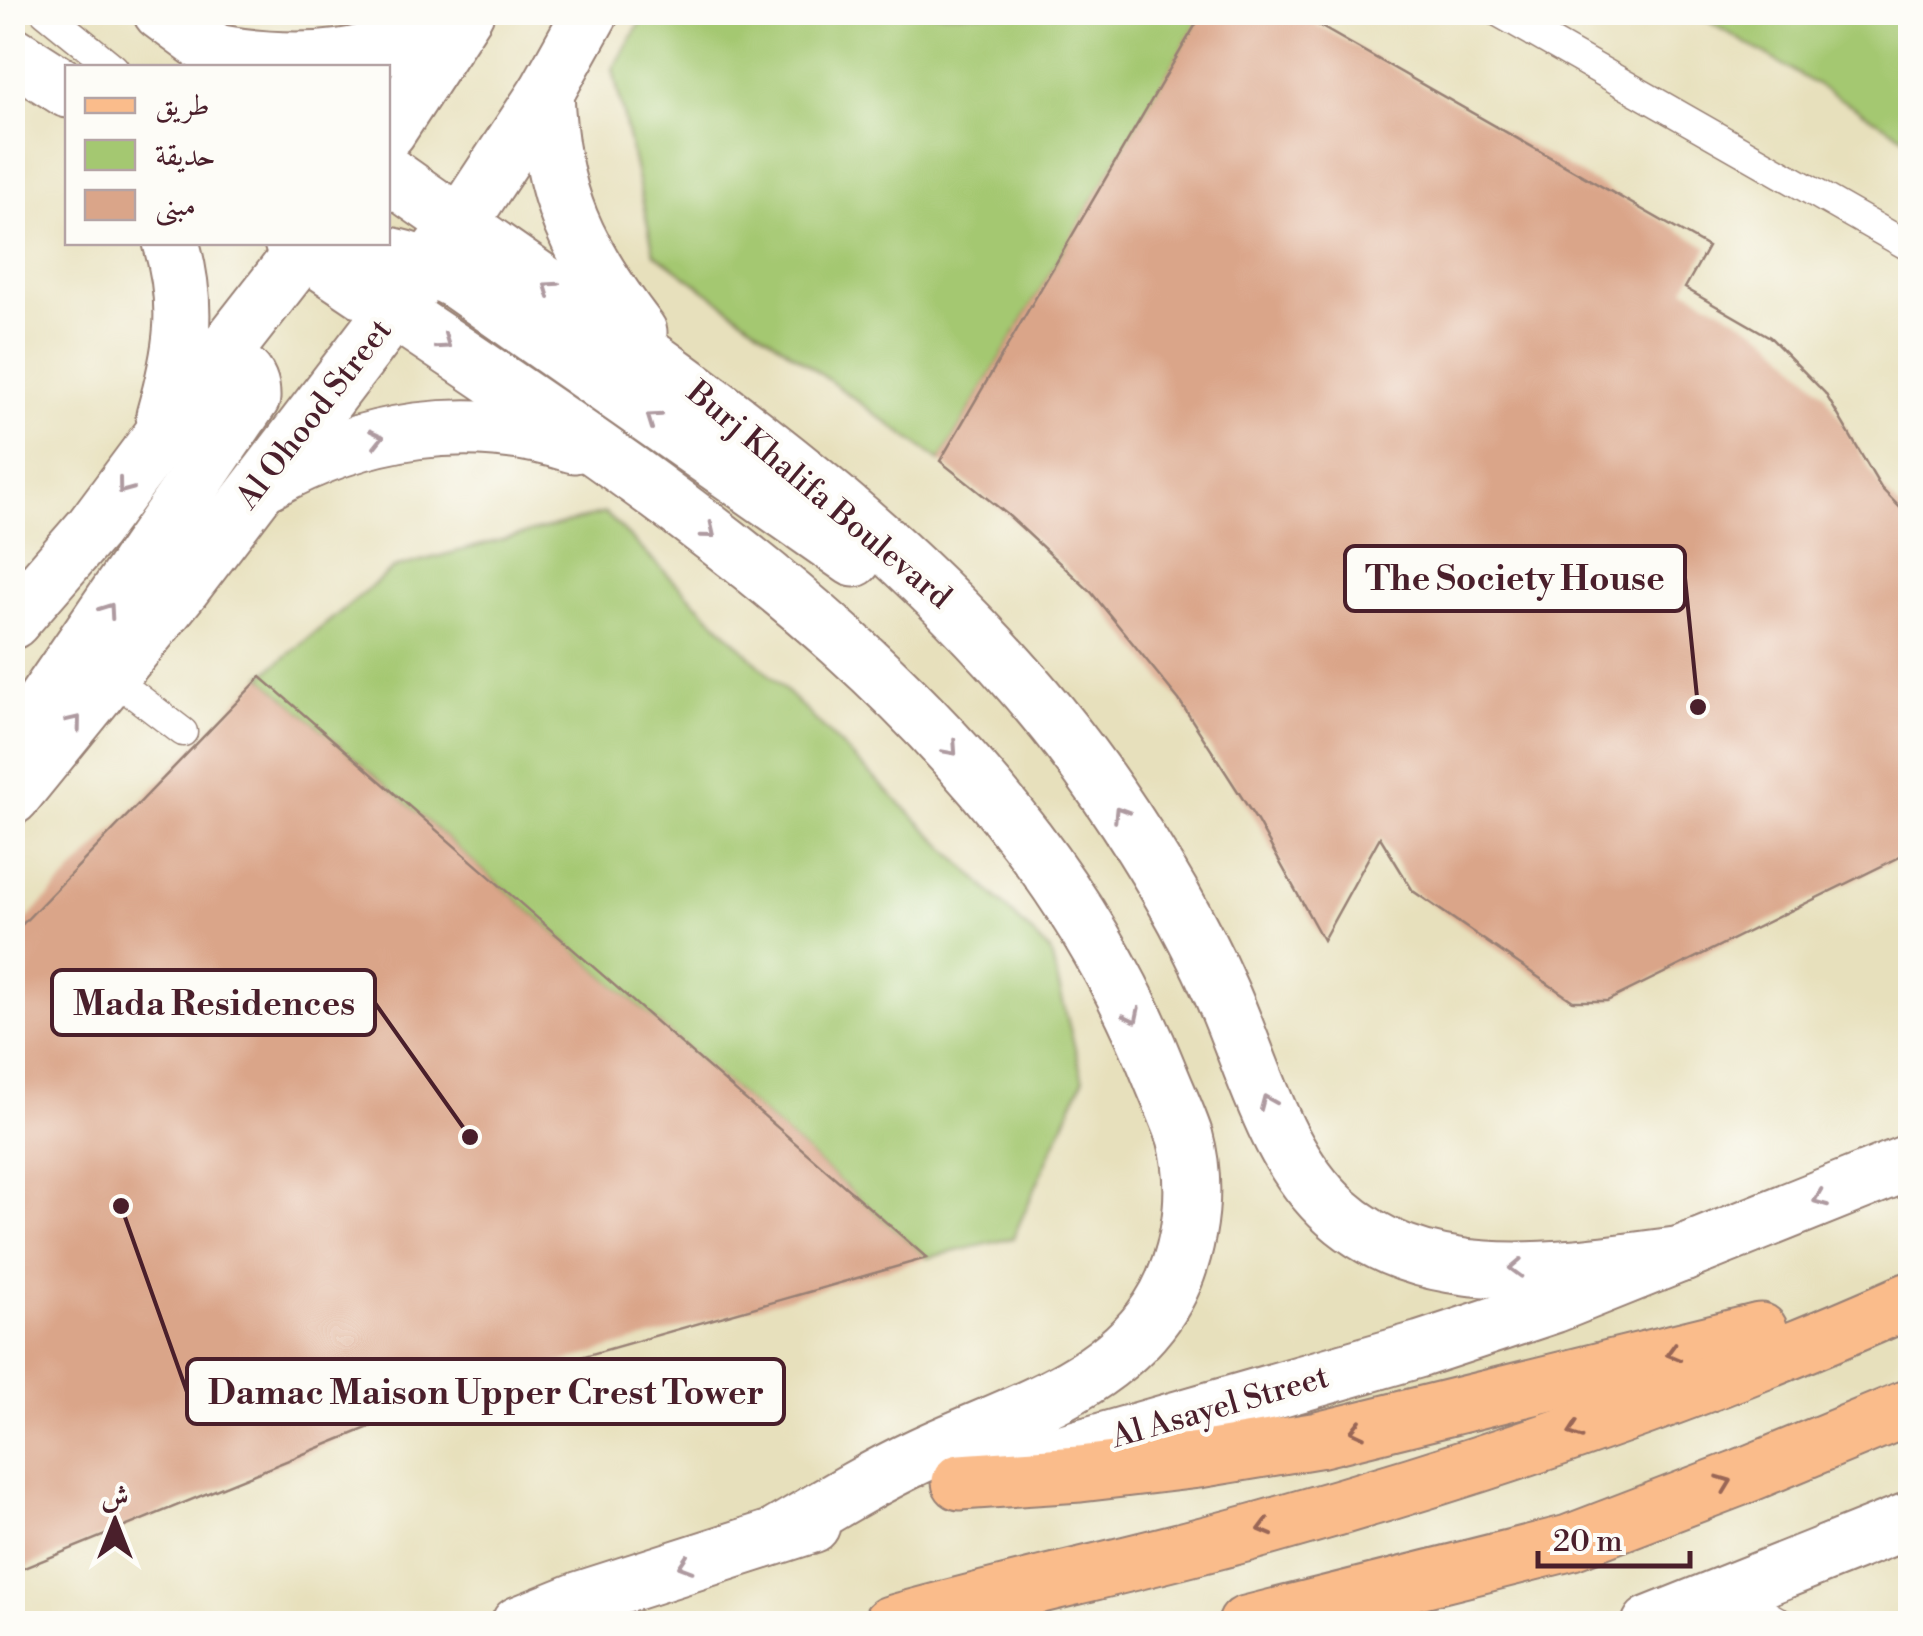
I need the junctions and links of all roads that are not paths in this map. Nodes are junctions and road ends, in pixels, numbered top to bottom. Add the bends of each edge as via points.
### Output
1 (45, 12) edge
2 (161, 12) edge
3 (455, 12) edge
4 (466, 12) edge
5 (591, 12) edge
6 (1498, 12) edge
7 (12, 54) edge
8 (225, 60) edge
9 (110, 65) edge
10 (65, 88) edge
11 (546, 93) junction
12 (390, 128) edge
13 (390, 177) edge
14 (172, 245) edge
15 (303, 245) edge
16 (444, 245) junction
17 (1908, 249) edge
18 (395, 309) junction
19 (211, 369) junction
20 (669, 370) junction
21 (157, 442) junction
22 (607, 456) junction
23 (256, 488) junction
24 (12, 621) edge
25 (970, 623) junction
26 (112, 677) junction
27 (183, 732) dead end
28 (12, 748) edge
29 (12, 797) edge
30 (1910, 1162) edge
31 (1682, 1254) junction
32 (1891, 1309) edge
33 (1910, 1407) edge
34 (960, 1482) junction
35 (1910, 1520) edge
36 (778, 1534) junction
37 (1569, 1543) junction
38 (1730, 1594) junction
39 (519, 1624) edge
40 (890, 1624) edge
41 (1246, 1624) edge
42 (1404, 1624) edge
43 (1650, 1624) edge
44 (1783, 1624) edge

1 - 9 lane
2 - 8 street
3 - 8 street via 396,44 351,57
4 - 12 street
5 - 11 street, Al Ohood Street
6 - 17 lane
7 - 10 street
11 - 16 street, Al Ohood Street
11 - 20 street via 552,162 572,227 606,288
13 - 16 street, Burj Khalifa Boulevard
14 - 21 street via 181,276 183,332
15 - 16 street
15 - 18 street
15 - 19 street
16 - 18 street, Al Ohood Street
20 -> 16 street, Burj Khalifa Boulevard
25 -> 16 street via 858,562 458,282
18 -> 22 street
18 - 23 street, Al Ohood Street
19 - 21 street
28 -> 19 street via 252,398 253,385 236,366
20 - 25 street, Burj Khalifa Boulevard via 891,547
21 -> 24 street
23 -> 22 street via 335,449 422,430 516,431
22 -> 36 street via 863,662 1007,813 1110,969 1186,1140 1192,1202 1181,1263 1153,1318 1110,1364 914,1458
23 - 26 street, Al Ohood Street
31 -> 25 street, Burj Khalifa Boulevard via 1492,1270 1435,1264 1382,1244 1336,1212 1299,1170 1218,986 1158,873 1054,721
26 - 27 lane
29 -> 26 street, Al Ohood Street
30 -> 31 street, Al Asayel Street
31 - 34 street, Al Asayel Street via 1421,1349
32 -> 34 main road via 1753,1332 1318,1440 1100,1472
32 -> 40 main road via 1580,1430 1424,1482
37 -> 33 main road
34 - 36 street, Al Asayel Street
35 - 38 street
36 -> 39 street, Al Asayel Street
37 - 41 main road
37 - 42 main road
38 - 43 street
38 - 44 lane

